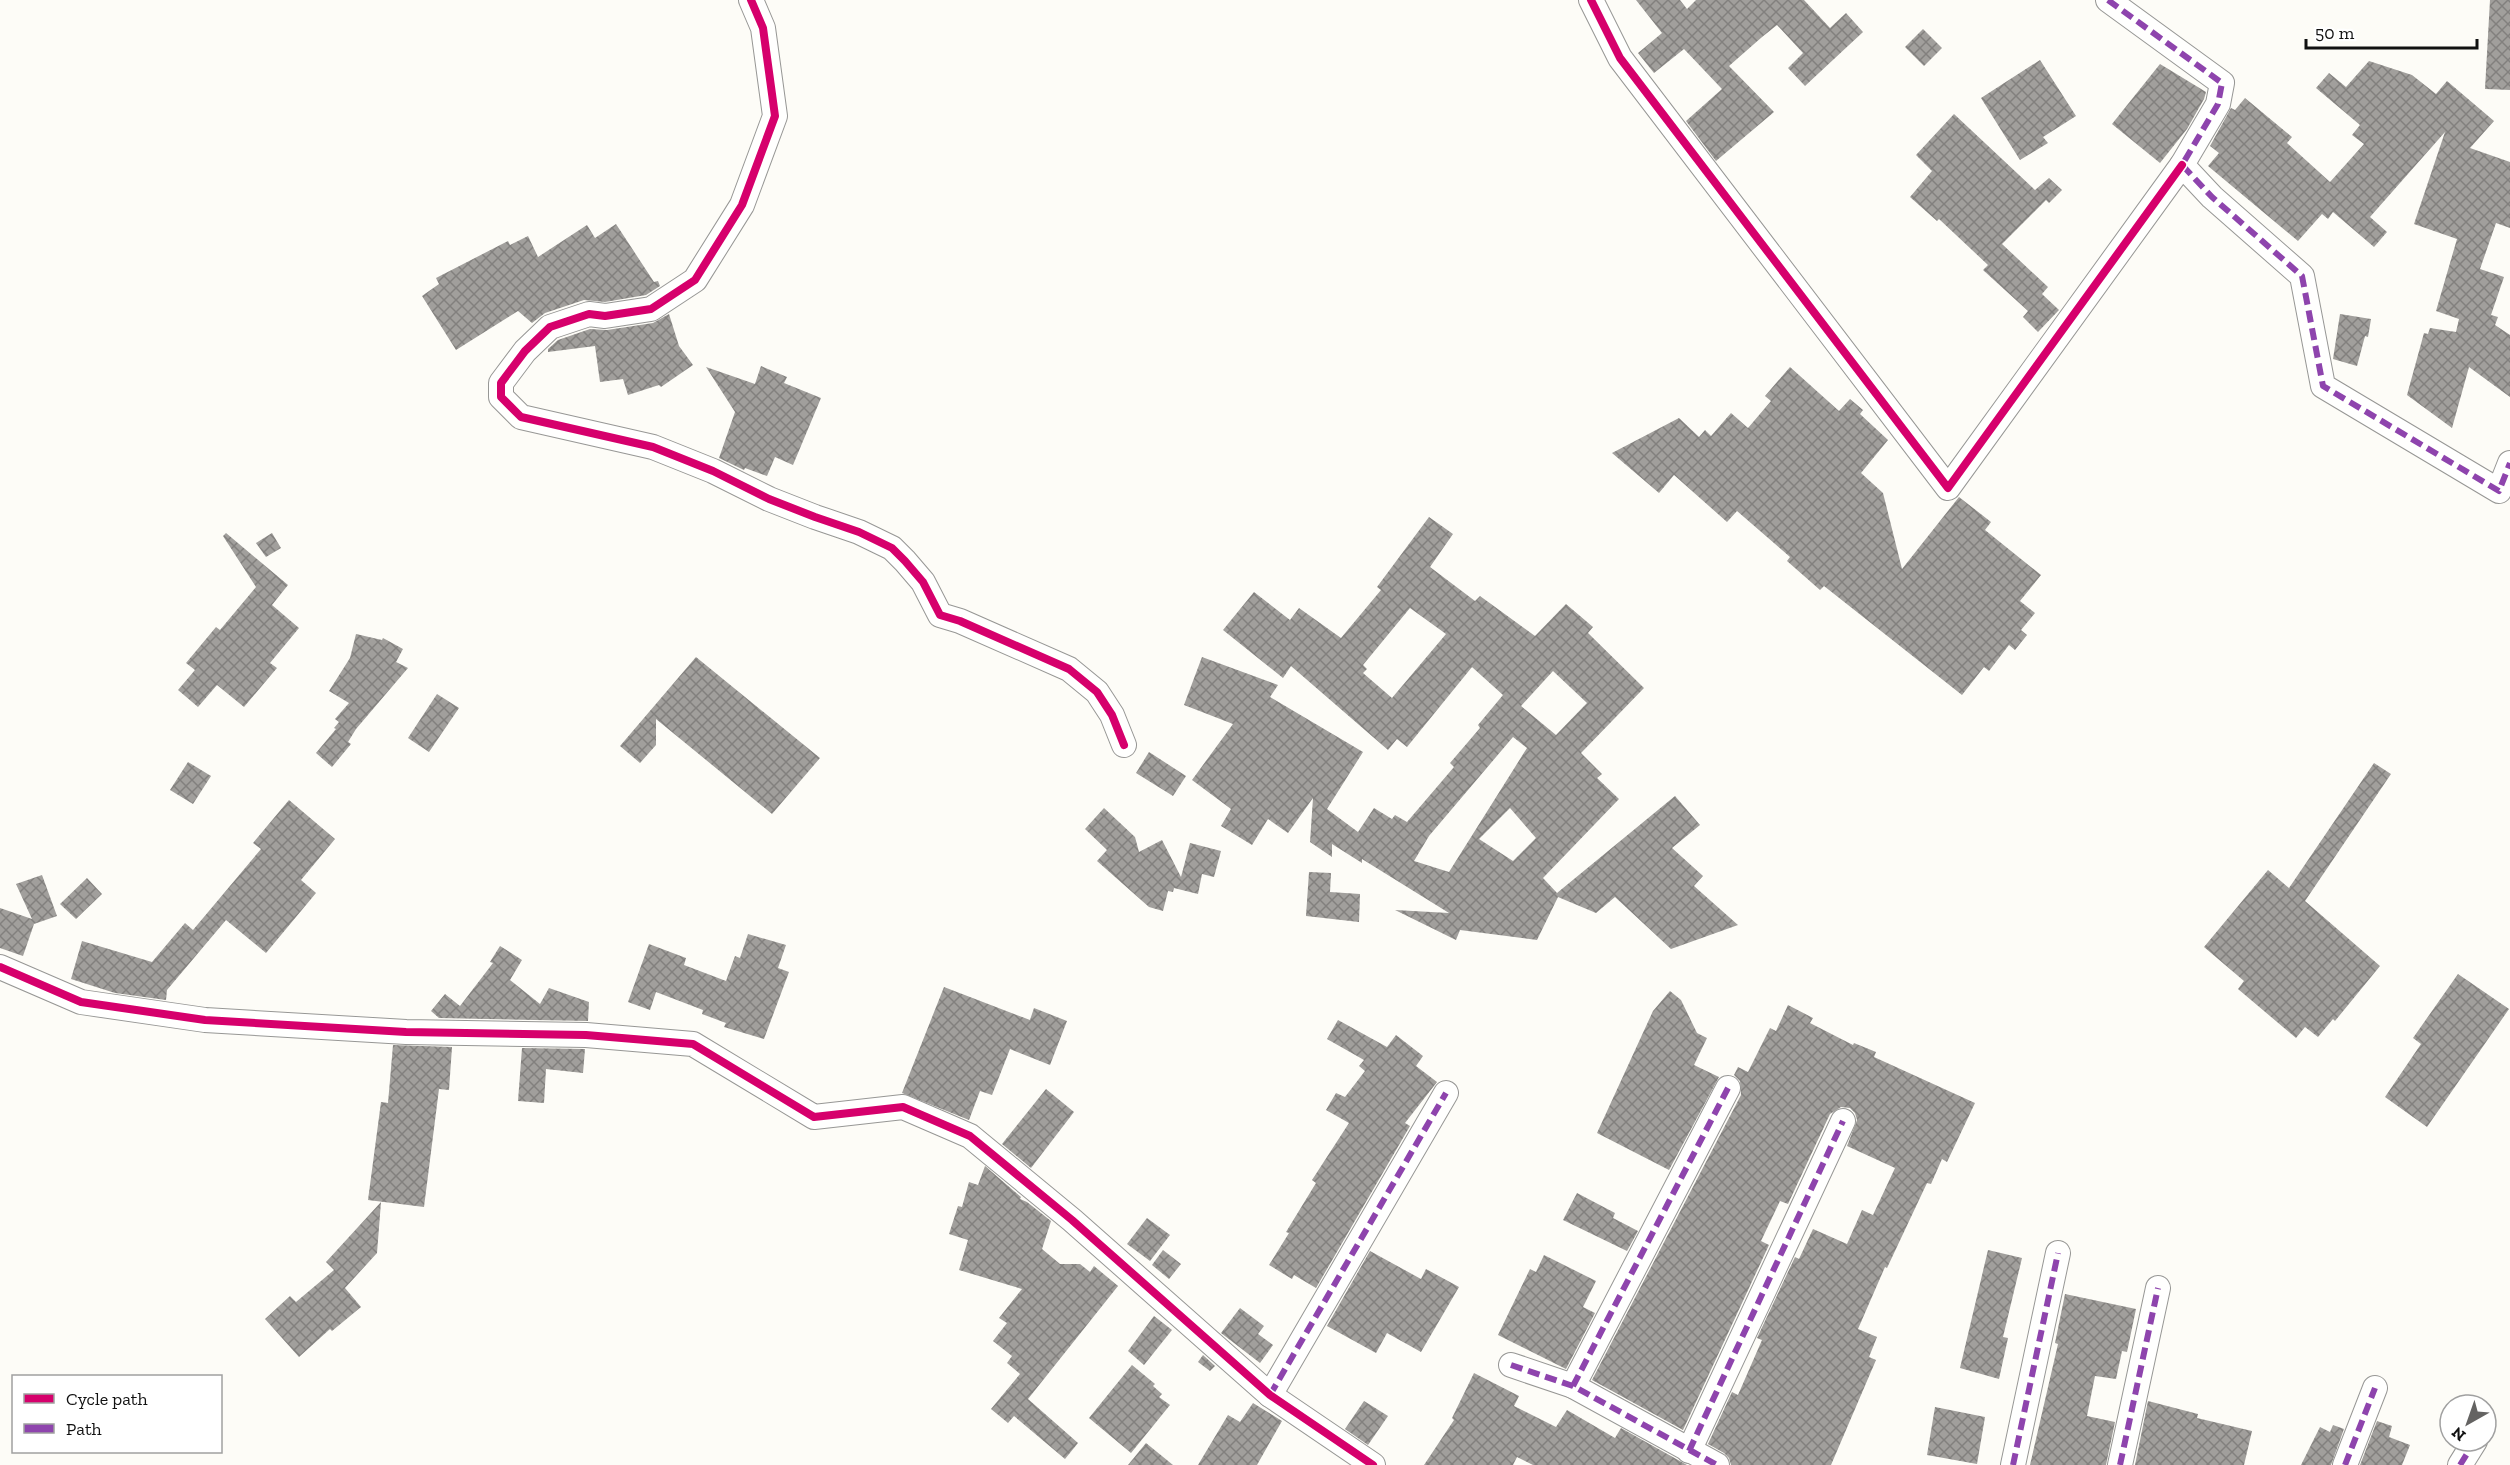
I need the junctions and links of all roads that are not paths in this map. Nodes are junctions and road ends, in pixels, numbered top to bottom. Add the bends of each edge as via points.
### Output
1 (751, 0) edge
2 (1591, 0) edge
3 (2108, 0) edge
4 (2182, 165) junction
5 (2510, 463) edge
6 (1124, 745) dead end
7 (0, 967) edge
8 (1728, 1088) dead end
9 (1446, 1093) dead end
10 (1843, 1121) dead end
11 (2058, 1253) dead end
12 (2158, 1288) dead end
13 (1511, 1365) dead end
14 (1573, 1386) junction
15 (2375, 1388) dead end
16 (1270, 1395) junction
17 (1689, 1451) junction
18 (1373, 1465) edge
19 (1717, 1465) edge
20 (2013, 1465) edge
21 (2120, 1465) edge
22 (2345, 1465) edge

1 - 6 street via 763,28 775,116 742,206 695,280 651,309 605,316 589,314 550,327 525,351 501,383 501,397 521,417 652,447 892,548 923,582 940,615 1070,669 1088,684 1113,715
2 - 4 street via 1620,58 1948,488
3 - 4 street via 2222,83 2218,104
4 - 5 street via 2212,197 2302,276 2324,386 2499,491
7 - 16 street via 81,1002 205,1020 406,1032 586,1035 693,1044 814,1117 903,1107 970,1136 1072,1220
8 - 14 street
9 - 16 street
10 - 17 street
11 - 20 street
12 - 21 street
13 - 14 street
14 - 17 street
15 - 22 street
16 - 18 street
17 - 19 street

